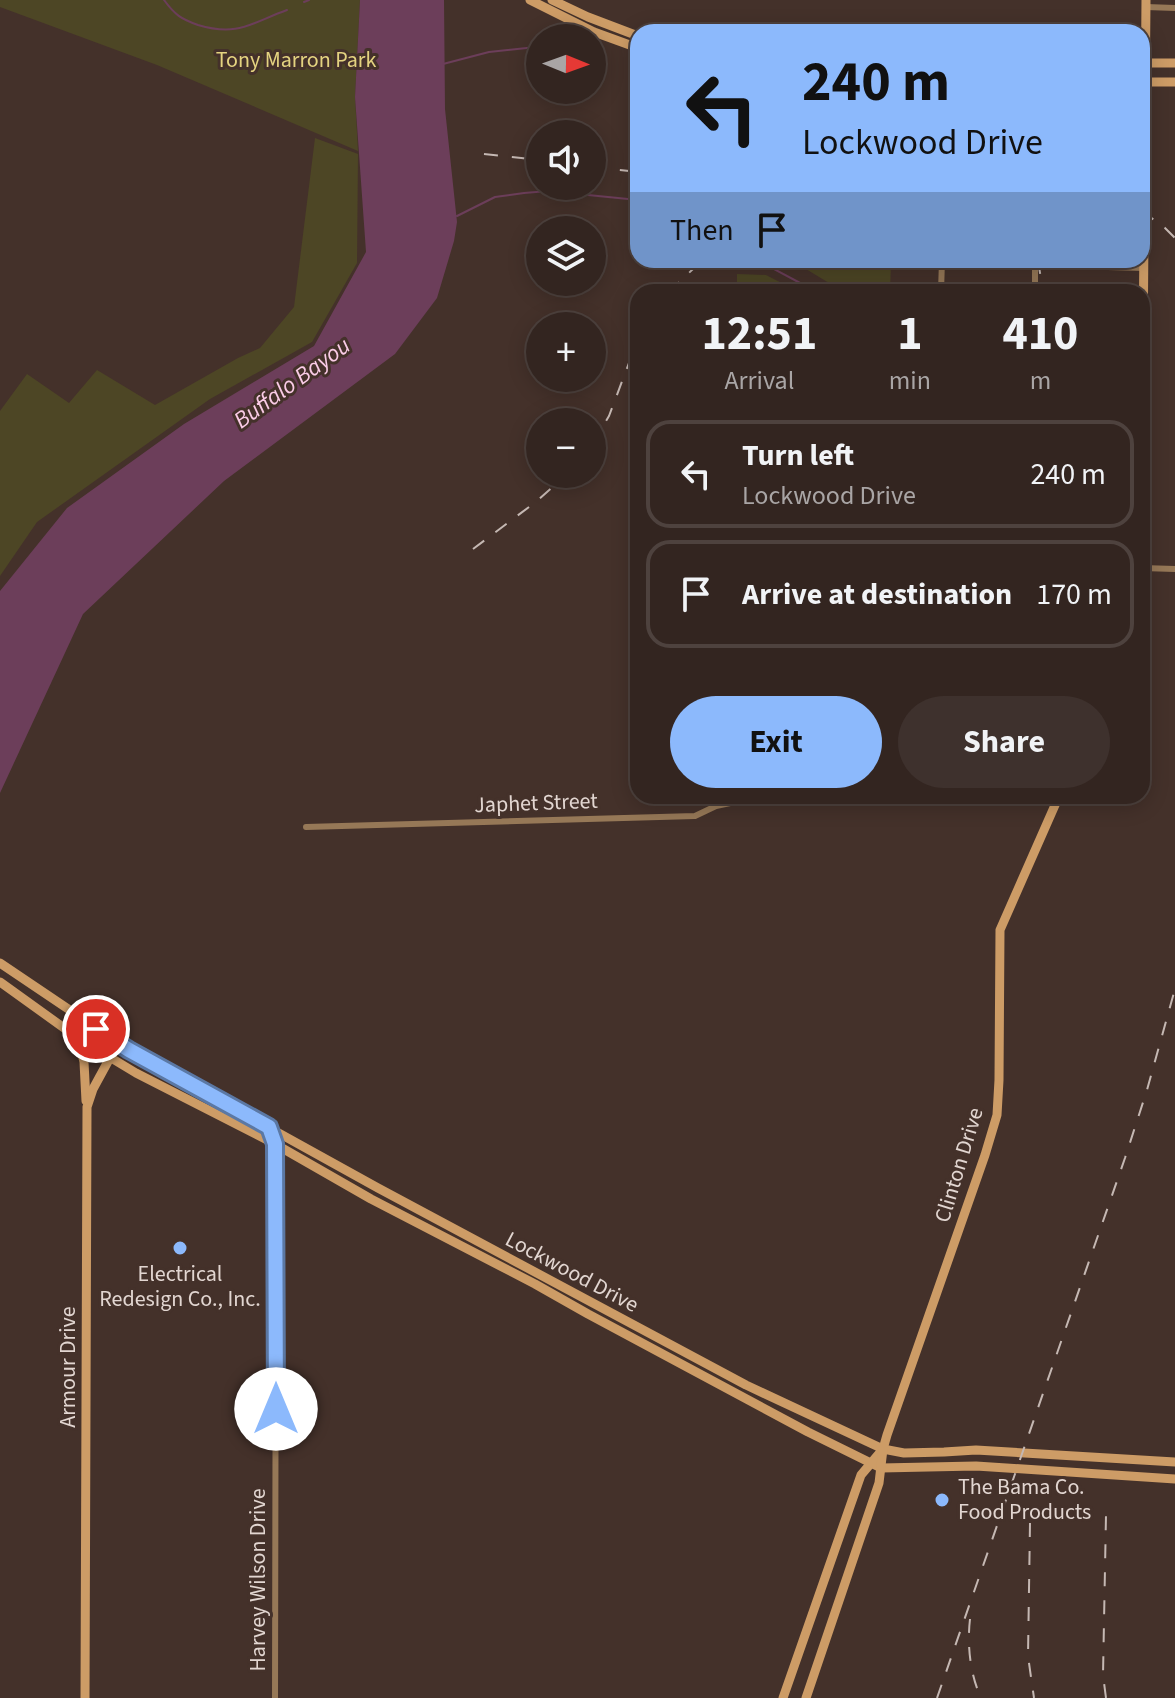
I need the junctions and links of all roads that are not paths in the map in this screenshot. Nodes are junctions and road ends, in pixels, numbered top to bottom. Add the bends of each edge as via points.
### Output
1 (530, 0) edge
2 (552, 0) edge
3 (1146, 4) edge
4 (1175, 8) edge
5 (1145, 24) edge
6 (630, 33) edge
7 (630, 45) edge
8 (1150, 63) edge
9 (1175, 63) edge
10 (1150, 82) edge
11 (1175, 82) edge
12 (1144, 268) edge
13 (1144, 284) edge
14 (1150, 568) edge
15 (1175, 569) edge
16 (723, 804) edge
17 (1055, 804) edge
18 (306, 827) dead end
19 (0, 963) edge
20 (0, 982) edge
21 (78, 1038) junction
22 (118, 1043) junction
23 (109, 1057) junction
24 (87, 1107) junction
25 (269, 1127) junction
26 (275, 1144) junction
27 (378, 1188) junction
28 (371, 1199) junction
29 (455, 1236) junction
30 (688, 1354) junction
31 (683, 1365) junction
32 (721, 1371) junction
33 (715, 1382) junction
34 (774, 1398) junction
35 (768, 1410) junction
36 (883, 1449) junction
37 (1175, 1462) edge
38 (876, 1466) junction
39 (1175, 1479) edge
40 (85, 1698) edge
41 (275, 1698) edge
42 (783, 1698) edge
43 (806, 1698) edge

1 - 7 main road
2 - 6 main road
3 - 4 street
3 - 5 main road
8 - 9 main road
10 - 11 main road
12 - 13 main road
14 - 15 street
16 - 18 street, Japhet Street via 695,816
17 - 36 main road, Clinton Drive via 1000,930 997,1115
19 - 22 main road, Lockwood Drive
20 - 21 main road, Lockwood Drive
21 - 23 main road, Lockwood Drive
21 - 24 main road
22 - 23 main road, Armour Drive
22 - 25 main road, Lockwood Drive
23 - 24 main road, Armour Drive
23 - 26 main road, Lockwood Drive
24 - 40 main road, Armour Drive
25 - 26 street, Harvey Wilson Drive
25 - 27 main road, Lockwood Drive
26 - 28 main road, Lockwood Drive
26 - 41 street, Harvey Wilson Drive
27 - 28 main road
27 - 29 main road, Lockwood Drive
28 - 29 main road, Lockwood Drive
29 - 30 main road, Lockwood Drive
29 - 31 main road, Lockwood Drive
30 - 31 main road
30 - 32 main road, Lockwood Drive
31 - 33 main road, Lockwood Drive
32 - 33 main road
32 - 34 main road, Lockwood Drive
33 - 35 main road, Lockwood Drive
34 - 35 main road
34 - 36 main road, Lockwood Drive
35 - 38 main road, Lockwood Drive
36 - 37 main road, Lockwood Drive
36 - 38 main road, Clinton Drive
38 - 39 main road, Lockwood Drive via 976,1466
38 - 42 main road, Clinton Drive via 861,1475
38 - 43 main road, Clinton Drive via 879,1483

